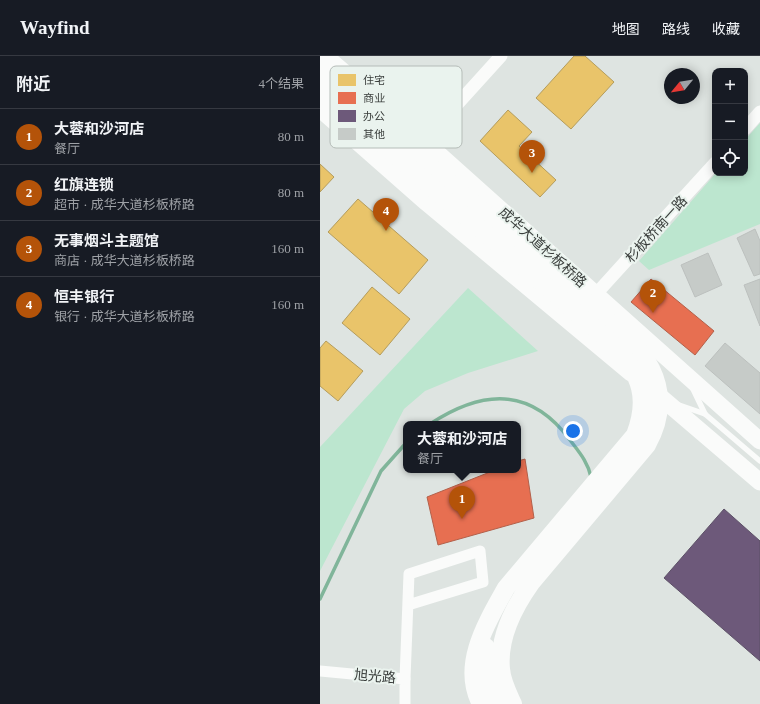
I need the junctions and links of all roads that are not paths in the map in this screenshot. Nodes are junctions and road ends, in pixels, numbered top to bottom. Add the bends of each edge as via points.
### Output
1 (325, 56) edge
2 (501, 56) edge
3 (337, 66) edge
4 (320, 70) edge
5 (330, 79) edge
6 (320, 90) edge
7 (330, 99) edge
8 (462, 99) edge
9 (320, 109) edge
10 (760, 112) edge
11 (330, 118) edge
12 (748, 126) edge
13 (364, 148) edge
14 (387, 148) edge
15 (410, 148) edge
16 (432, 148) edge
17 (712, 166) edge
18 (596, 294) junction
19 (687, 377) junction
20 (668, 402) junction
21 (705, 414) junction
22 (760, 441) edge
23 (760, 461) edge
24 (760, 482) edge
25 (408, 605) junction
26 (492, 613) junction
27 (510, 622) junction
28 (320, 671) edge
29 (405, 679) junction
30 (406, 704) edge
31 (481, 704) edge
32 (496, 704) edge
33 (513, 704) edge
34 (527, 704) edge

1 - 3 main road, 成华大道杉板桥路
2 - 8 street
4 - 5 highway
6 - 7 highway
9 - 11 main road
10 - 12 street
13 - 20 main road via 427,203
14 - 26 highway via 615,346 626,358 640,385 642,408 635,435 506,588
15 - 27 highway via 626,336 648,363 659,393 659,414 655,431 647,445 531,583 518,602
16 - 18 main road, 成华大道杉板桥路
17 - 18 street, 杉板桥南一路
18 - 19 main road, 成华大道杉板桥路
19 - 21 lane
19 - 22 main road, 成华大道杉板桥路
20 - 21 lane
20 - 24 main road
21 - 23 lane
25 - 25 street via 483,582 480,551 409,574
25 - 29 street
26 - 31 highway via 478,646 472,674
26 - 32 highway via 485,669
27 - 33 highway via 501,653 501,670 505,688
27 - 34 highway via 509,661 512,676 517,690
28 - 29 street, 旭光路
29 - 30 street, 旭光路

